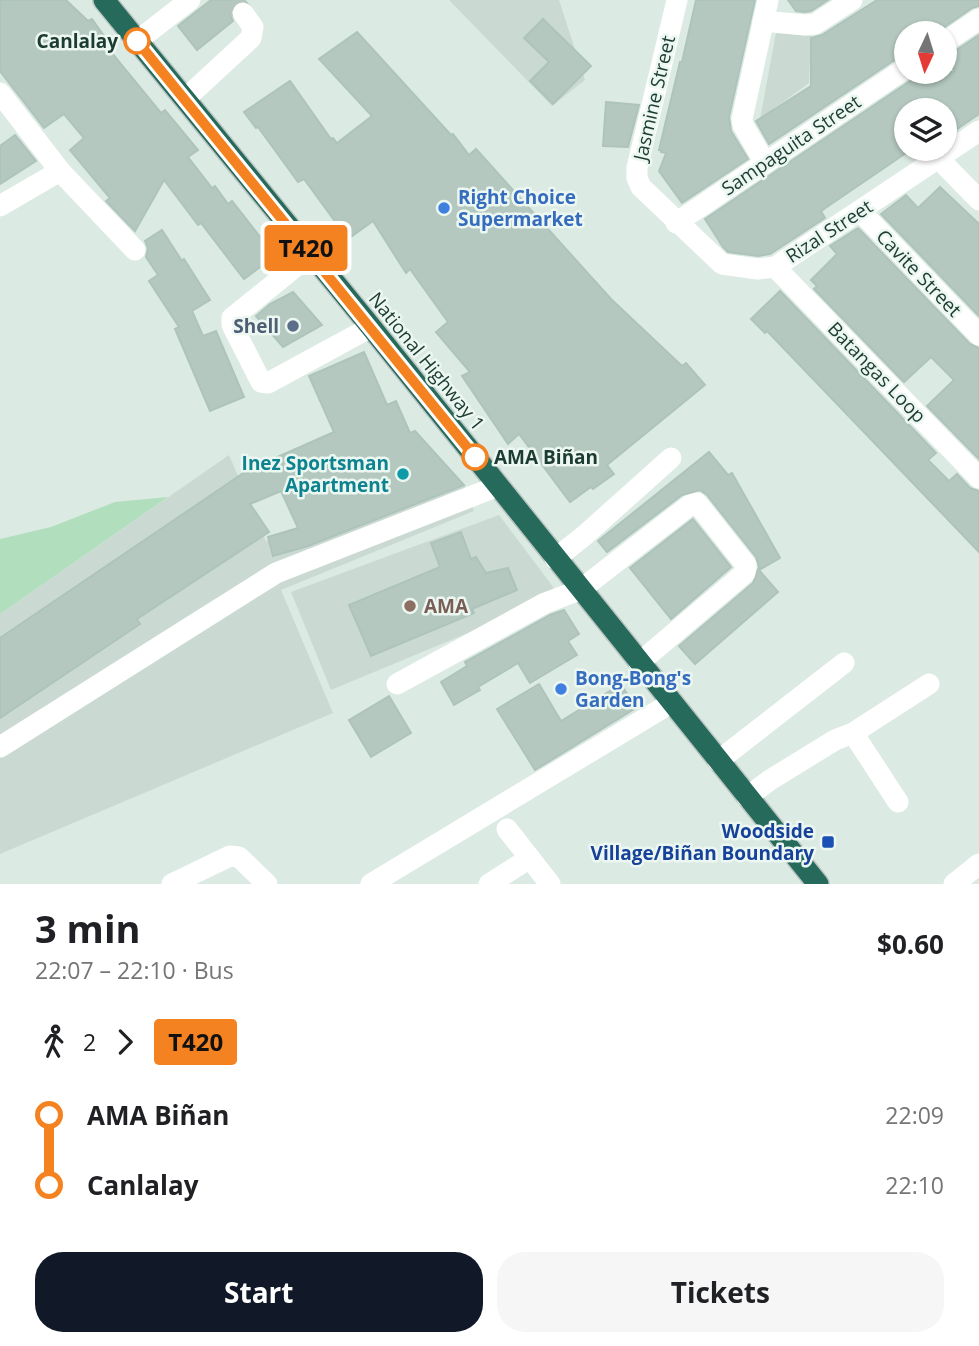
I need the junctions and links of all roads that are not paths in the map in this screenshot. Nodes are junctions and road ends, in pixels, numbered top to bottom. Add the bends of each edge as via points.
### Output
1 (104, 0) edge
2 (190, 0) edge
3 (677, 0) edge
4 (852, 0) edge
5 (766, 10) edge
6 (243, 13) tunnel mouth
7 (979, 19) edge
8 (957, 34) edge
9 (137, 41) junction
10 (894, 76) edge
11 (0, 93) edge
12 (185, 99) junction
13 (979, 131) edge
14 (957, 145) edge
15 (934, 161) edge
16 (941, 161) edge
17 (765, 163) junction
18 (60, 172) junction
19 (979, 200) edge
20 (0, 206) edge
21 (860, 211) junction
22 (676, 223) junction
23 (135, 250) dead end
24 (311, 254) junction
25 (775, 267) junction
26 (371, 327) junction
27 (979, 335) edge
28 (671, 458) dead end
29 (979, 478) edge
30 (498, 486) junction
31 (555, 559) junction
32 (580, 590) junction
33 (639, 663) junction
34 (844, 663) dead end
35 (397, 684) dead end
36 (929, 684) dead end
37 (671, 703) junction
38 (853, 733) junction
39 (0, 747) edge
40 (718, 761) junction
41 (747, 797) junction
42 (898, 802) dead end
43 (507, 829) dead end
44 (530, 858) junction
45 (979, 864) edge
46 (172, 884) edge
47 (267, 884) edge
48 (371, 884) edge
49 (489, 884) edge
50 (550, 884) edge
51 (818, 884) edge
52 (954, 884) edge

1 - 9 highway, National Highway 1
2 - 9 street
3 - 22 street, Jasmine Street via 637,168 641,187
4 - 5 street via 815,24 805,25
5 - 17 street via 742,118
6 - 12 street via 253,27 251,38
7 - 8 street
9 - 12 highway, National Highway 1
10 - 17 street, Sampaguita Street
11 - 18 street
12 - 24 highway, National Highway 1
13 - 14 street, Rizal Street
15 - 21 street, Rizal Street
16 - 19 street
17 - 22 street, Sampaguita Street
18 - 20 street
18 - 23 street
21 - 25 street, Rizal Street
21 - 27 street, Cavite Street
22 - 25 street, Rizal Street via 722,264
24 - 26 highway, National Highway 1
24 - 26 street via 232,318 261,382 268,383
25 - 29 street, Batangas Loop
26 - 30 highway, National Highway 1
28 - 31 street
30 - 31 highway, National Highway 1
30 - 39 street via 276,573
31 - 32 highway, National Highway 1
32 - 33 highway, National Highway 1
32 - 33 street via 690,505 702,507 746,565 745,573
32 - 35 street via 545,603
33 - 37 highway, National Highway 1
34 - 40 street
36 - 38 street
37 - 40 highway, National Highway 1
37 - 48 street
38 - 41 street
38 - 42 street
40 - 41 highway, National Highway 1
41 - 51 highway, National Highway 1
43 - 44 street
44 - 49 street
44 - 50 street
45 - 52 street
46 - 47 street via 230,856 239,857

